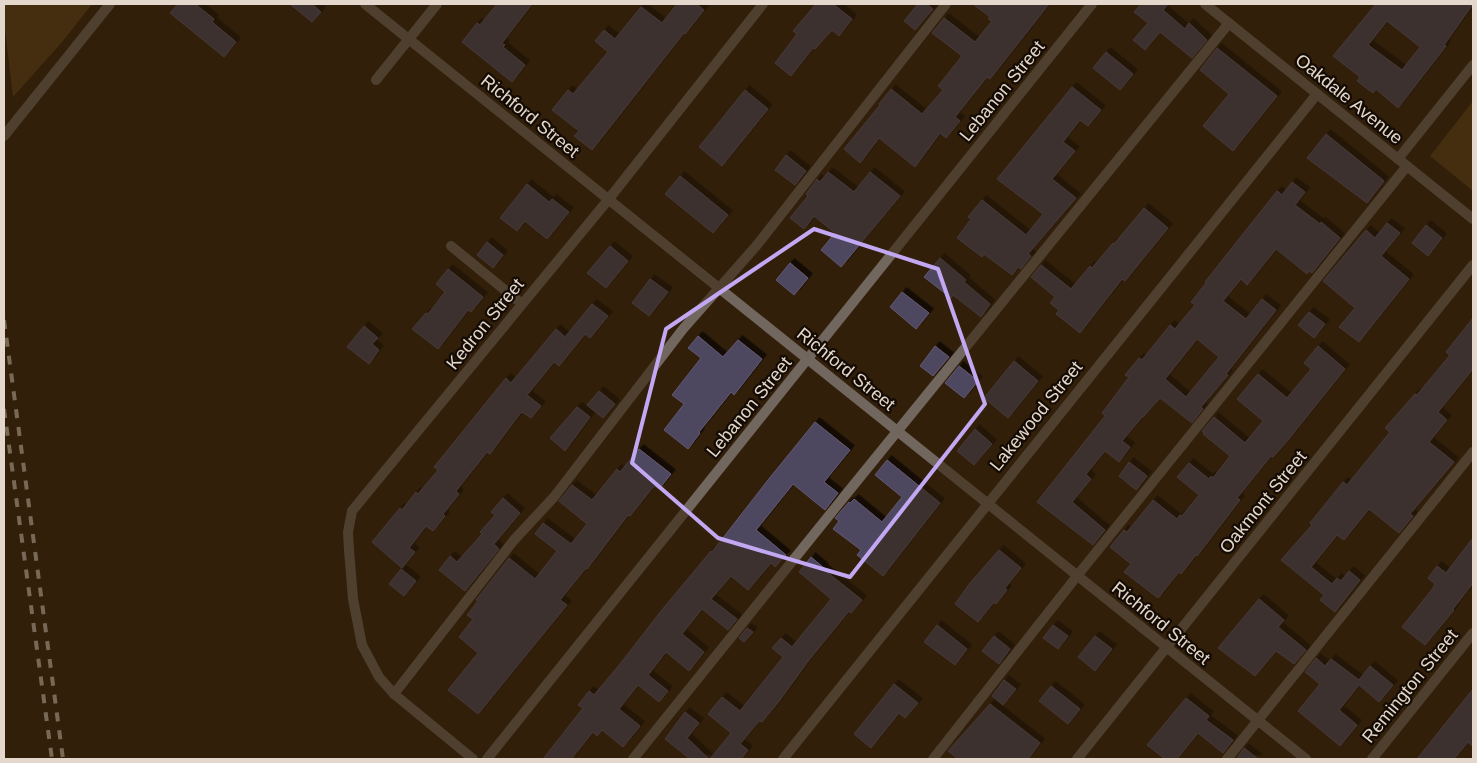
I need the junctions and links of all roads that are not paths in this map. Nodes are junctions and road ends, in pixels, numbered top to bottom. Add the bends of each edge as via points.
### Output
1 (110, 4) edge
2 (365, 4) edge
3 (437, 4) edge
4 (763, 4) edge
5 (946, 4) edge
6 (1092, 4) edge
7 (1205, 4) edge
8 (1229, 23) junction
9 (409, 39) junction
10 (1473, 65) edge
11 (376, 80) dead end
12 (1316, 94) junction
13 (4, 136) edge
14 (1398, 159) junction
15 (1407, 166) junction
16 (608, 200) junction
17 (1473, 219) edge
18 (451, 246) dead end
19 (1473, 265) edge
20 (718, 288) junction
21 (522, 304) junction
22 (807, 360) junction
23 (898, 432) junction
24 (1473, 452) edge
25 (987, 503) junction
26 (1077, 576) junction
27 (1473, 633) edge
28 (1166, 648) junction
29 (394, 694) junction
30 (1257, 720) junction
31 (473, 759) edge
32 (487, 759) edge
33 (633, 759) edge
34 (782, 759) edge
35 (933, 759) edge
36 (1077, 759) edge
37 (1227, 759) edge
38 (1306, 759) edge
39 (1372, 759) edge

1 - 13 street
2 - 9 street, Richford Street
3 - 9 street
4 - 16 street, Kedron Street
5 - 20 street via 757,245
6 - 22 street, Lebanon Street
7 - 8 street, Oakdale Avenue
8 - 12 street, Oakdale Avenue
8 - 23 street
9 - 11 street
9 - 16 street, Richford Street
10 - 14 street
12 - 14 street, Oakdale Avenue
12 - 25 street, Lakewood Street
14 - 15 street, Oakdale Avenue
15 - 17 street, Oakdale Avenue
15 - 26 street
16 - 20 street, Richford Street
16 - 21 street, Kedron Street
18 - 21 street
19 - 28 street, Oakmont Street
20 - 22 street, Richford Street
20 - 29 street
21 - 29 street, Kedron Street via 352,511 348,550 362,645 379,678
22 - 23 street, Richford Street
22 - 32 street, Lebanon Street
23 - 25 street, Richford Street
23 - 33 street
24 - 30 street
25 - 26 street, Richford Street
25 - 34 street, Lakewood Street
26 - 28 street, Richford Street
26 - 35 street
27 - 39 street, Remington Street
28 - 30 street, Richford Street
28 - 36 street, Oakmont Street
29 - 31 street, Kedron Street
30 - 37 street
30 - 38 street, Richford Street

